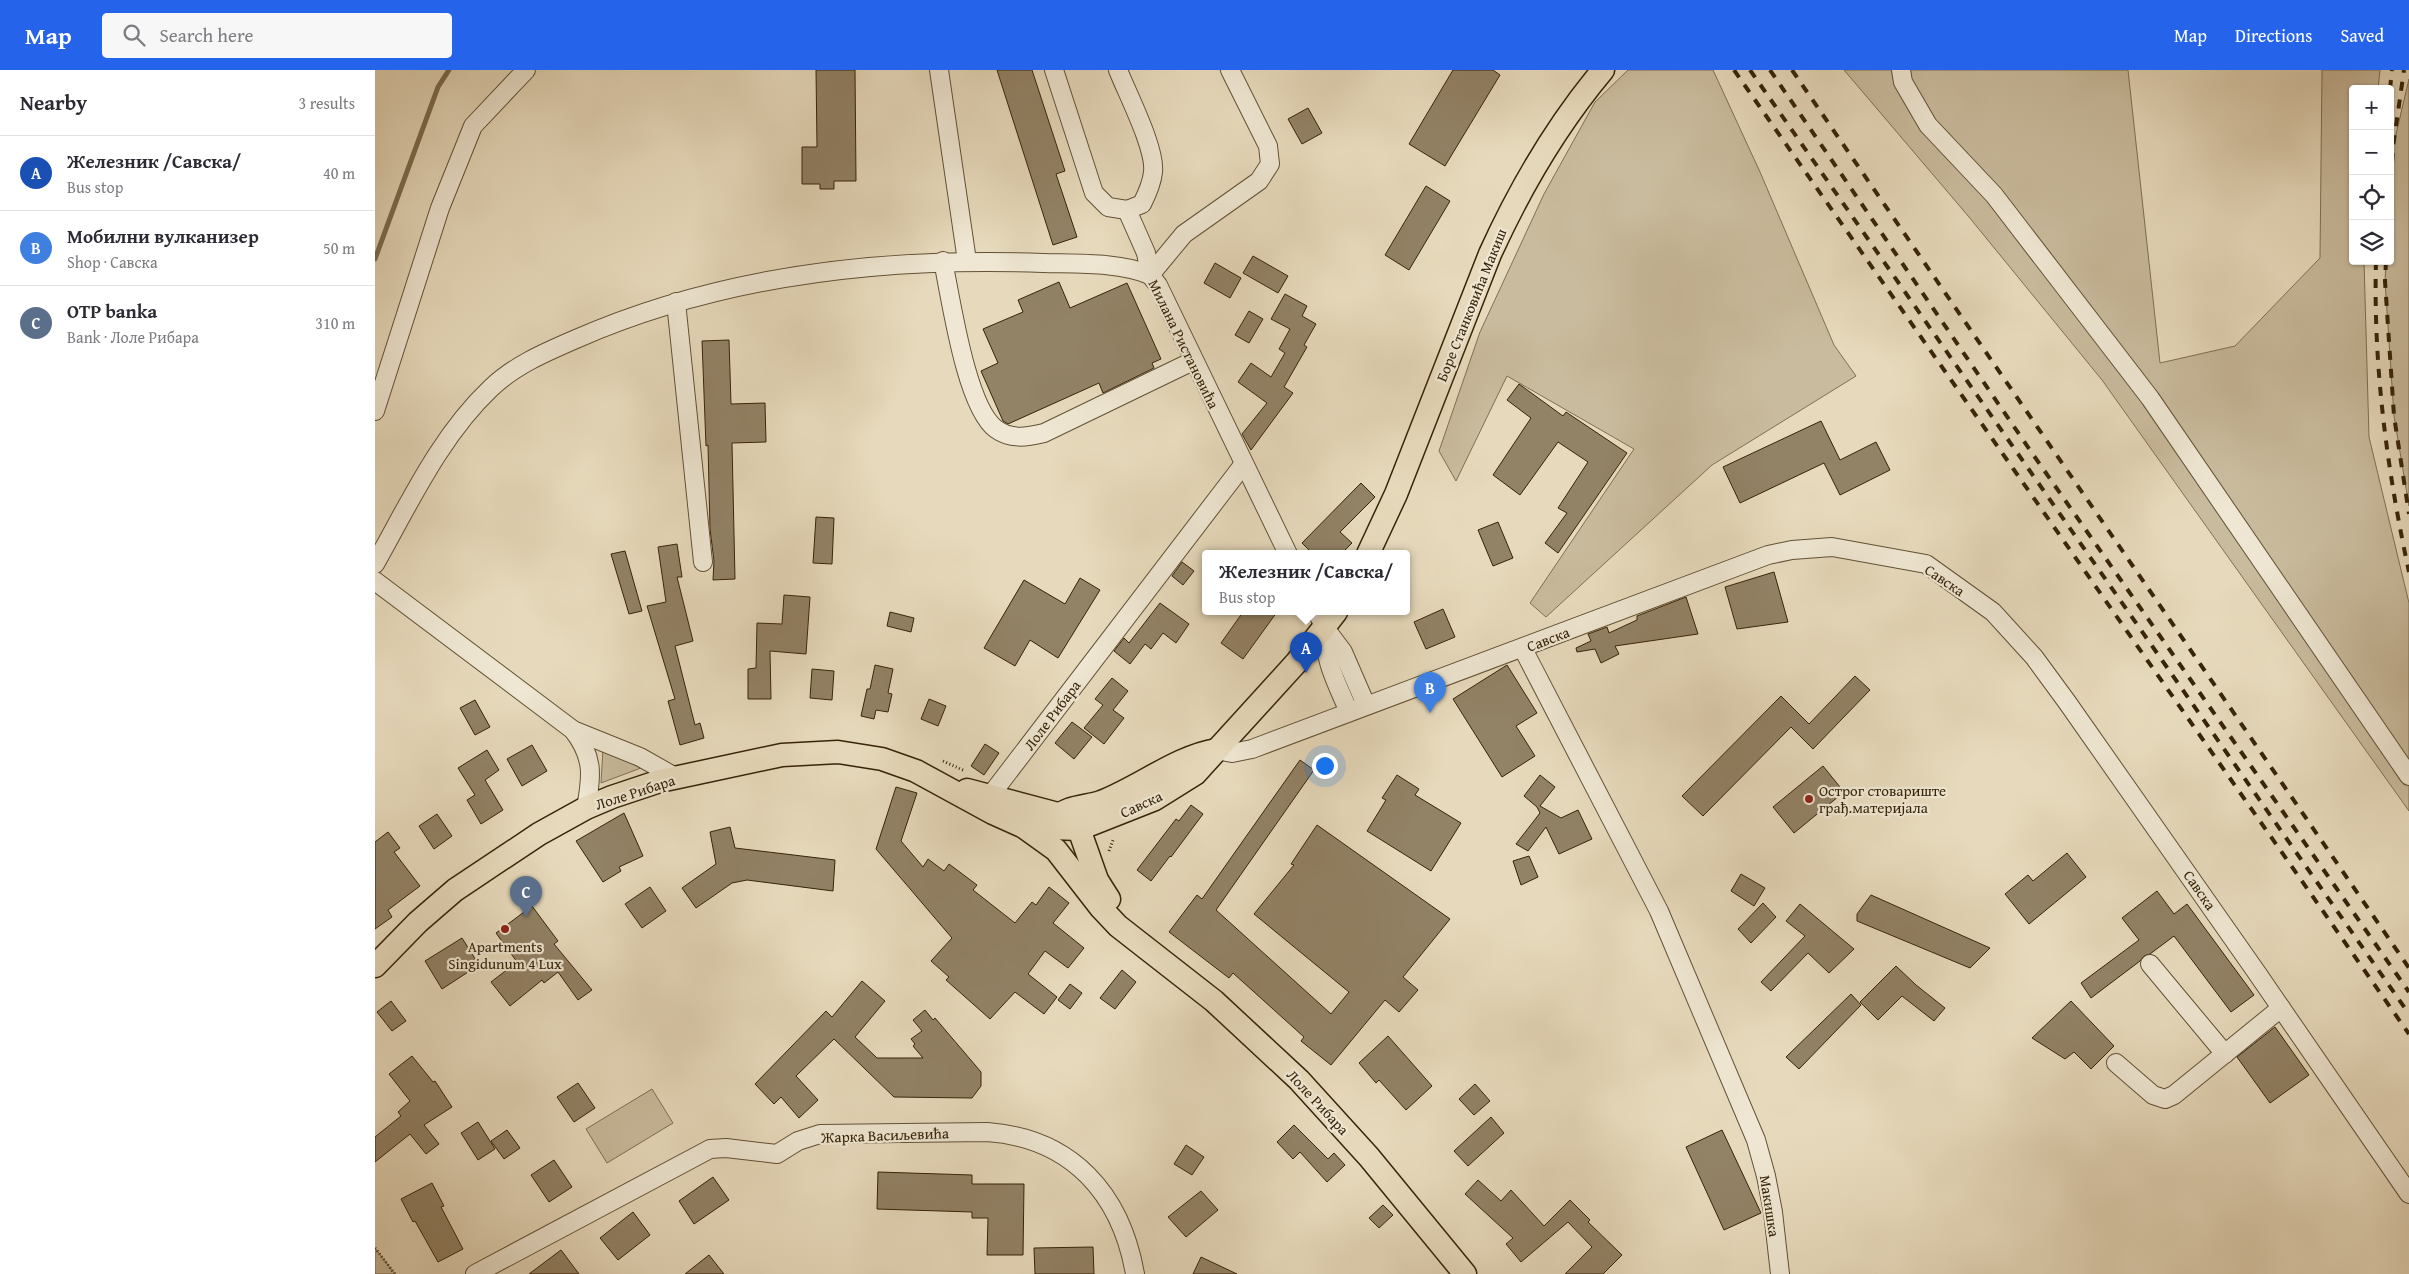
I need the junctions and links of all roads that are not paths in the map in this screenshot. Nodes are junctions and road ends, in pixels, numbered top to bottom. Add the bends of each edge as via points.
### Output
1 (526, 70) edge
2 (939, 70) edge
3 (1054, 70) edge
4 (1118, 70) edge
5 (1230, 70) edge
6 (1603, 70) edge
7 (1901, 70) edge
8 (1127, 210) junction
9 (943, 261) junction
10 (967, 261) junction
11 (1150, 275) junction
12 (677, 302) junction
13 (1193, 361) junction
14 (375, 411) edge
15 (1243, 465) junction
16 (1286, 550) edge
17 (1369, 550) edge
18 (703, 562) dead end
19 (375, 564) edge
20 (375, 581) edge
21 (1326, 617) edge
22 (1523, 649) junction
23 (1366, 705) junction
24 (1349, 712) junction
25 (573, 730) junction
26 (1215, 750) junction
27 (2409, 776) edge
28 (677, 778) junction
29 (942, 784) junction
30 (990, 796) junction
31 (586, 808) junction
32 (1079, 829) junction
33 (1056, 831) junction
34 (1151, 950) junction
35 (2150, 964) dead end
36 (376, 967) edge
37 (2281, 1008) junction
38 (2225, 1054) junction
39 (2116, 1062) dead end
40 (2409, 1194) edge
41 (475, 1274) edge
42 (1135, 1274) edge
43 (1465, 1274) edge
44 (1780, 1274) edge

1 - 14 street via 473,126 440,208
2 - 10 street
3 - 8 street via 1094,193 1108,207
4 - 8 street via 1151,151 1154,170 1142,204
5 - 11 street via 1269,146 1270,164 1259,181 1184,234
6 - 17 main road, Боре Станковића Макиш via 1574,104 1525,184 1489,254 1396,494
7 - 27 street via 1903,82 1928,125 1994,195 2150,398
8 - 11 street, Милана Ристановића via 1146,253
9 - 10 street
9 - 12 street via 869,267 762,283
9 - 13 street via 963,357 979,405 995,429 1011,436 1044,433
10 - 11 street via 1079,264
11 - 13 street, Милана Ристановића via 1158,285
12 - 18 street
12 - 19 street via 598,330 531,359 491,388 454,431
13 - 15 street, Милана Ристановића
15 - 16 street, Милана Ристановића
15 - 30 street, Лоле Рибара
20 - 25 street
21 - 23 street
21 - 24 street via 1326,659
21 - 26 main road via 1295,663
22 - 23 street, Савска
22 - 37 street, Савска via 1741,564 1784,552 1832,547 1925,564 1993,612 2034,657
22 - 44 street, Макишка via 1659,912 1755,1140 1767,1176
23 - 24 street, Савска
24 - 26 street, Савска via 1252,749
25 - 28 street via 640,757
25 - 31 street via 585,747 590,762
26 - 32 main road, Савска via 1195,774 1161,795
26 - 33 main road, Савска via 1197,753 1100,802
28 - 29 main road, Лоле Рибара via 766,758 837,752 888,761
28 - 31 main road, Лоле Рибара via 637,788
29 - 30 main road, Лоле Рибара
29 - 33 main road, Лоле Рибара via 1024,827
30 - 33 main road, Лоле Рибара
31 - 36 main road, Лоле Рибара via 504,856 455,890 418,922
32 - 33 main road, Лоле Рибара via 1069,817
32 - 34 main road, Лоле Рибара via 1097,880
33 - 34 main road, Лоле Рибара via 1101,908 1118,926
34 - 43 main road, Лоле Рибара via 1214,1001 1299,1080 1369,1157
35 - 38 street
37 - 38 street
37 - 40 street, Савска
38 - 39 street via 2165,1099 2153,1095
41 - 42 street, Жарка Васиљевића via 710,1149 777,1154 798,1141 821,1134 987,1132 1045,1146 1088,1174 1113,1206 1125,1232

